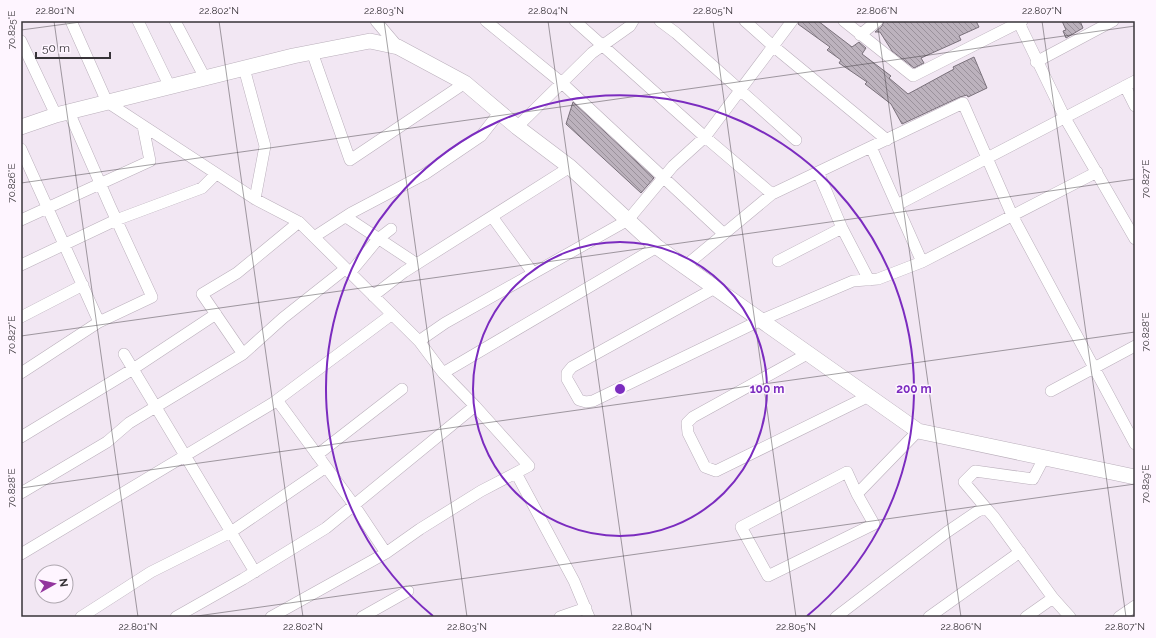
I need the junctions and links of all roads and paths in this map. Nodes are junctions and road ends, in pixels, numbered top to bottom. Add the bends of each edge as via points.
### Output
1 (71, 21) edge
2 (138, 21) edge
3 (175, 21) edge
4 (376, 21) edge
5 (486, 21) edge
6 (575, 21) edge
7 (634, 21) edge
8 (660, 21) edge
9 (745, 21) edge
10 (792, 21) edge
11 (844, 21) edge
12 (878, 21) edge
13 (1114, 21) edge
14 (1020, 22) edge
15 (860, 35) junction
16 (21, 41) edge
17 (603, 44) junction
18 (773, 46) junction
19 (398, 47) junction
20 (312, 52) junction
21 (1036, 62) junction
22 (244, 68) junction
23 (205, 78) junction
24 (465, 83) junction
25 (562, 83) junction
26 (1130, 83) edge
27 (170, 87) junction
28 (742, 90) junction
29 (107, 102) junction
30 (1135, 106) edge
31 (499, 113) junction
32 (63, 114) junction
33 (1065, 118) junction
34 (143, 126) junction
35 (21, 127) edge
36 (517, 128) junction
37 (705, 137) junction
38 (796, 140) dead end
39 (887, 140) junction
40 (871, 147) junction
41 (21, 149) edge
42 (986, 159) junction
43 (570, 167) junction
44 (818, 172) junction
45 (1097, 172) junction
46 (216, 174) junction
47 (663, 178) junction
48 (100, 184) junction
49 (772, 194) junction
50 (255, 199) junction
51 (897, 205) junction
52 (48, 208) junction
53 (1012, 215) junction
54 (346, 217) junction
55 (493, 218) junction
56 (21, 220) edge
57 (116, 220) junction
58 (628, 220) junction
59 (299, 222) junction
60 (842, 228) junction
61 (391, 229) dead end
62 (724, 234) junction
63 (314, 237) junction
64 (378, 239) junction
65 (1135, 239) edge
66 (64, 244) junction
67 (657, 247) junction
68 (778, 262) dead end
69 (922, 262) junction
70 (417, 264) junction
71 (21, 265) edge
72 (684, 267) junction
73 (348, 271) junction
74 (533, 273) junction
75 (869, 280) junction
76 (82, 285) junction
77 (715, 288) junction
78 (373, 296) junction
79 (216, 314) junction
80 (391, 315) junction
81 (21, 317) edge
82 (759, 321) junction
83 (99, 322) junction
84 (419, 342) junction
85 (1135, 346) edge
86 (809, 353) junction
87 (124, 354) dead end
88 (243, 354) junction
89 (1095, 368) junction
90 (133, 369) junction
91 (21, 373) edge
92 (443, 373) junction
93 (402, 389) dead end
94 (1051, 392) dead end
95 (869, 396) junction
96 (277, 400) junction
97 (475, 406) junction
98 (156, 407) junction
99 (918, 431) junction
100 (21, 437) edge
101 (1135, 444) edge
102 (317, 455) junction
103 (185, 456) junction
104 (1044, 458) junction
105 (326, 467) junction
106 (516, 473) junction
107 (1135, 477) edge
108 (21, 493) edge
109 (857, 494) junction
110 (354, 505) junction
111 (986, 508) junction
112 (231, 532) junction
113 (1020, 552) junction
114 (386, 553) junction
115 (21, 554) edge
116 (255, 572) junction
117 (408, 591) dead end
118 (1053, 598) junction
119 (1135, 606) edge
120 (588, 612) edge
121 (81, 617) edge
122 (176, 617) edge
123 (271, 617) edge
124 (362, 617) edge
125 (560, 617) edge
126 (836, 617) edge
127 (929, 617) edge
128 (1026, 617) edge
129 (1070, 617) edge
130 (1119, 617) edge

1 - 29 street
2 - 27 street
3 - 23 street
4 - 19 street
5 - 25 street
6 - 17 street
7 - 17 street
8 - 28 street
9 - 18 street
10 - 18 street
11 - 15 street
12 - 15 street
13 - 21 street
14 - 15 street via 913,76
14 - 21 street
16 - 32 street
17 - 25 street
17 - 37 street
18 - 28 street
18 - 39 street
19 - 20 main road via 370,41
19 - 24 main road
20 - 22 main road
20 - 24 street via 350,160
21 - 33 street
22 - 23 main road
22 - 50 street via 265,146
23 - 27 main road
24 - 31 main road
25 - 36 street
25 - 47 street
26 - 30 street
26 - 33 street
27 - 29 main road
28 - 37 street
28 - 38 street
29 - 32 main road
29 - 34 street
31 - 36 main road
31 - 54 street via 481,136 462,149 425,174
32 - 35 main road
32 - 48 street
33 - 42 street
33 - 45 street
34 - 46 street
34 - 48 street via 150,161
36 - 43 main road
37 - 47 street
37 - 49 street
39 - 40 street
39 - 42 street via 963,103
40 - 44 street
40 - 51 street
41 - 52 street
42 - 51 street
42 - 53 street
43 - 55 street
43 - 58 main road
44 - 49 street
44 - 60 street
45 - 53 street
45 - 65 street
46 - 50 street
46 - 57 street via 202,188
47 - 58 street
47 - 62 street
48 - 52 street
48 - 57 street
49 - 62 street
50 - 59 street
51 - 69 street
52 - 56 street
52 - 66 street
53 - 69 street
53 - 89 street
54 - 63 street
54 - 64 street
55 - 70 street
55 - 74 street
57 - 66 street
57 - 83 street via 152,297
58 - 67 main road
58 - 74 street
59 - 63 street
59 - 79 street via 237,273 202,294
60 - 68 street
60 - 75 street
61 - 64 street
62 - 72 street
63 - 73 street
64 - 70 street
64 - 73 street
66 - 71 street
66 - 76 street
67 - 72 main road
67 - 92 street
69 - 75 street
70 - 78 street
72 - 77 main road
73 - 78 street
73 - 88 street via 283,318
74 - 84 street via 445,323
75 - 82 street via 853,281
76 - 81 street
76 - 83 street
77 - 82 main road
77 - 82 street via 572,367 567,373 567,379 579,400 593,400
78 - 80 street
79 - 88 street
79 - 90 street
80 - 84 street
80 - 96 street
82 - 86 main road
83 - 91 street
84 - 92 street
85 - 89 street
86 - 95 main road
86 - 95 street via 693,417 687,423 688,433 705,467 716,471 721,469
87 - 90 street
88 - 98 street
89 - 94 street
89 - 101 street
90 - 98 street
90 - 100 street
92 - 97 street
93 - 102 street
95 - 99 main road
96 - 102 street
96 - 103 street
97 - 106 street via 529,466
97 - 110 street
98 - 103 street
98 - 108 street via 128,423 107,442
99 - 104 main road
99 - 109 street
102 - 105 street
103 - 112 street
103 - 115 street
104 - 107 main road
104 - 111 street via 1033,479 975,471 964,482
105 - 110 street
105 - 112 street
106 - 114 street via 468,499
106 - 120 street
109 - 109 street via 874,524 768,576 741,527 847,472
110 - 114 street
110 - 116 street via 326,528
111 - 113 street
111 - 126 street via 947,532
112 - 116 street
112 - 121 street via 152,572
113 - 118 street
113 - 127 street
114 - 123 street
116 - 122 street
117 - 124 street
118 - 128 street
118 - 129 street
119 - 130 street
120 - 125 street

